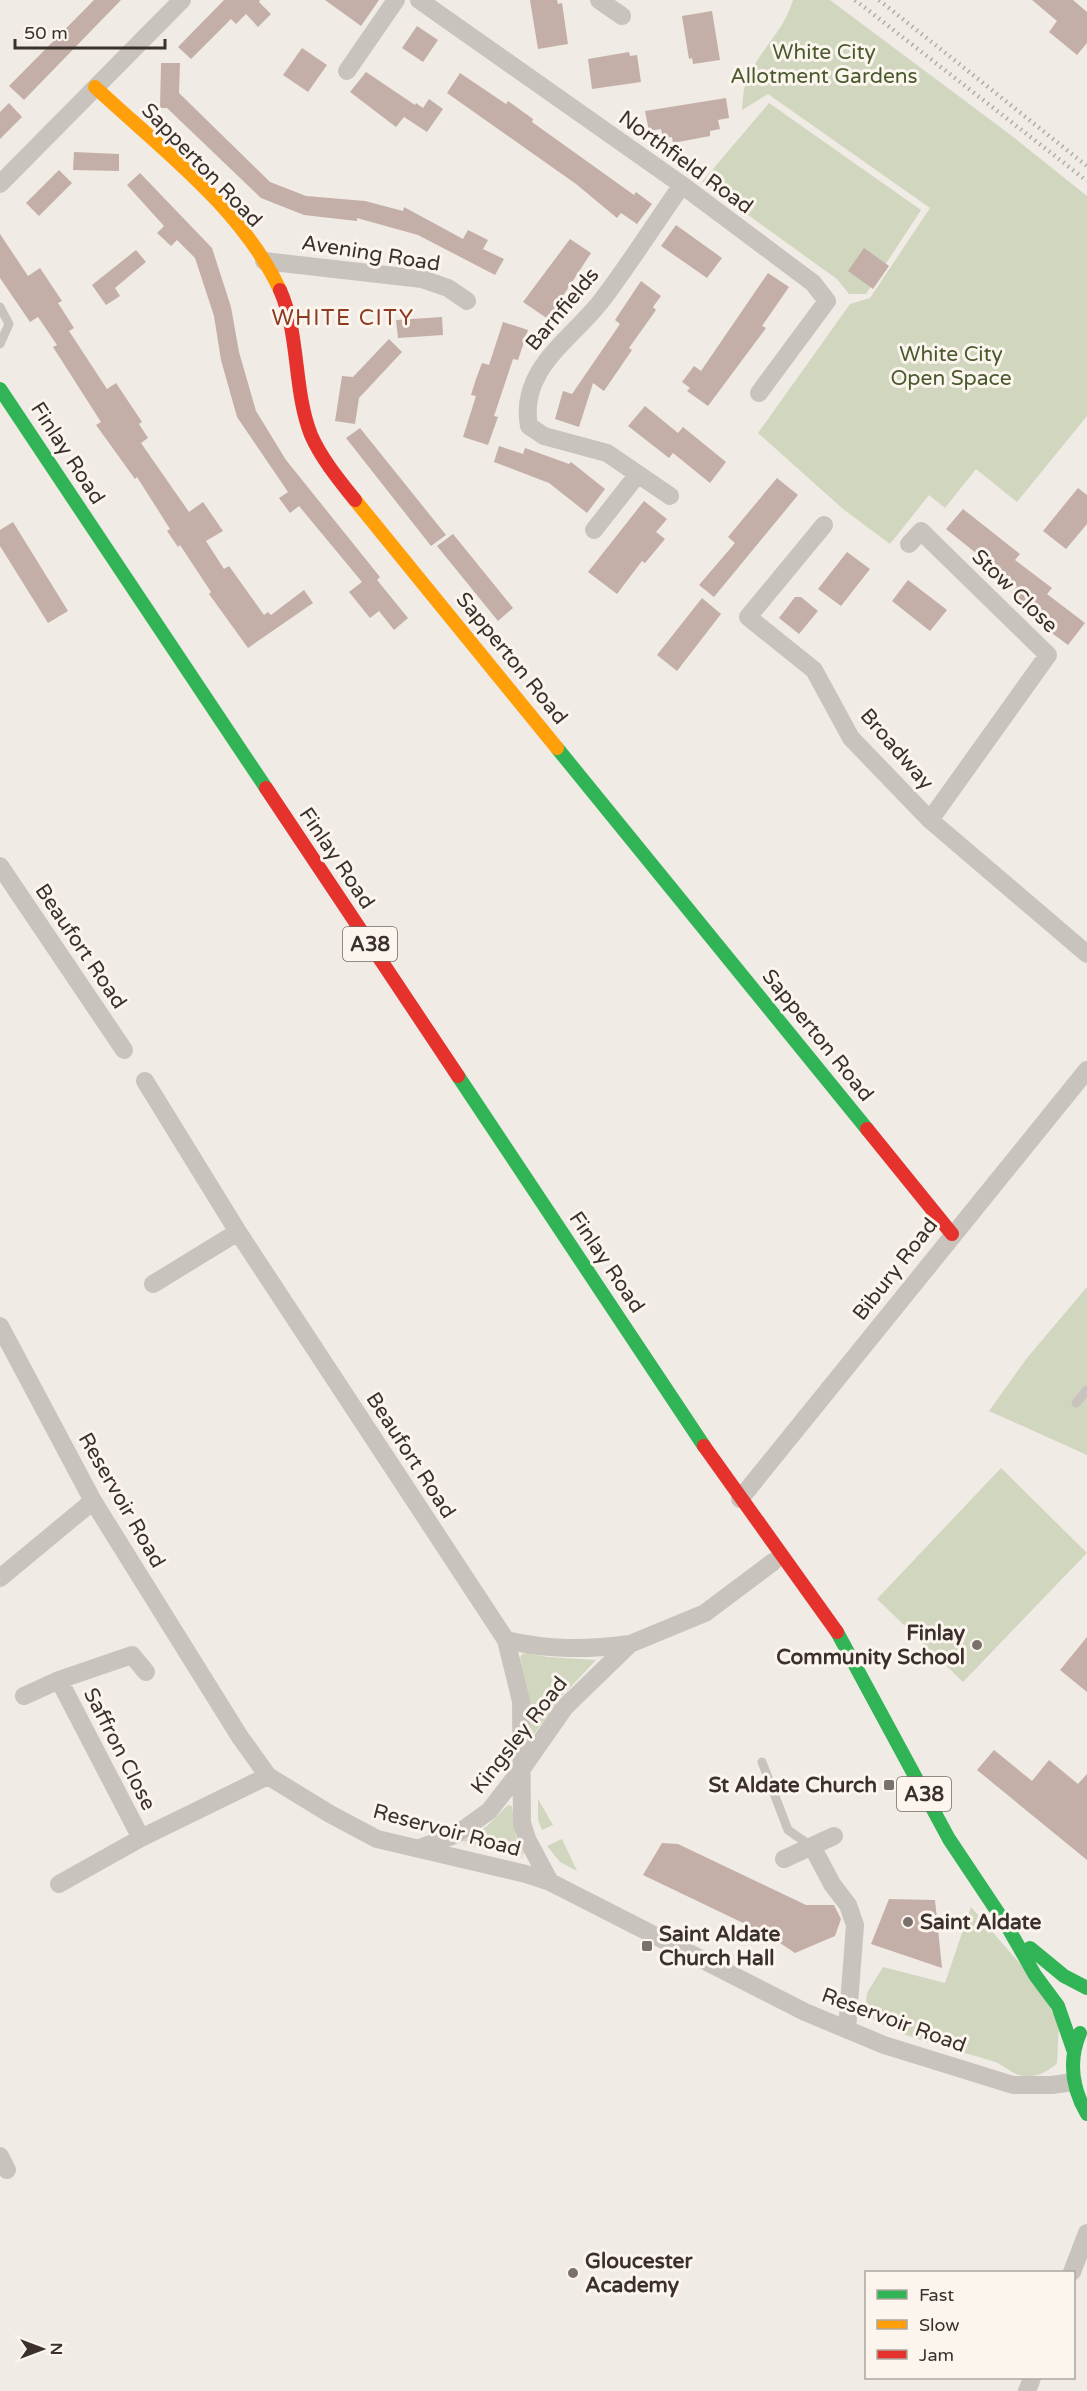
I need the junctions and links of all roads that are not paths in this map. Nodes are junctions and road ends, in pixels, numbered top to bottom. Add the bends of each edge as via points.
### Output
1 (182, 0) edge
2 (396, 0) edge
3 (419, 0) edge
4 (599, 0) edge
5 (622, 16) dead end
6 (347, 71) dead end
7 (95, 87) junction
8 (0, 184) edge
9 (682, 185) junction
10 (264, 261) junction
11 (467, 301) dead end
12 (0, 307) edge
13 (0, 344) edge
14 (0, 389) edge
15 (759, 393) dead end
16 (638, 474) junction
17 (670, 496) dead end
18 (824, 525) dead end
19 (594, 530) dead end
20 (909, 544) dead end
21 (930, 820) junction
22 (0, 866) edge
23 (1087, 954) edge
24 (124, 1050) dead end
25 (1087, 1070) edge
26 (145, 1081) dead end
27 (237, 1232) junction
28 (952, 1234) junction
29 (153, 1284) dead end
30 (0, 1326) edge
31 (1087, 1390) edge
32 (1076, 1403) dead end
33 (740, 1499) junction
34 (93, 1501) junction
35 (773, 1562) junction
36 (0, 1578) edge
37 (506, 1640) junction
38 (630, 1644) junction
39 (849, 1657) junction
40 (146, 1671) dead end
41 (59, 1680) junction
42 (24, 1696) dead end
43 (762, 1762) dead end
44 (521, 1770) junction
45 (268, 1776) junction
46 (834, 1836) dead end
47 (141, 1838) junction
48 (813, 1848) junction
49 (416, 1849) junction
50 (784, 1859) dead end
51 (550, 1882) junction
52 (59, 1884) dead end
53 (1007, 1926) junction
54 (1087, 1988) edge
55 (1087, 2022) edge
56 (847, 2030) junction
57 (1074, 2052) junction
58 (1073, 2082) junction
59 (1087, 2114) edge
60 (1087, 2233) edge
61 (1072, 2271) edge

1 - 7 street
2 - 6 street
3 - 9 street, Northfield Road
4 - 5 street
7 - 8 street
7 - 10 main road, Sapperton Road via 228,214
9 - 15 street, Northfield Road via 813,284 827,301
9 - 16 street, Barnfields via 603,299 544,361 527,400 529,426 544,436 608,453
10 - 11 street, Avening Road via 422,279 448,288
10 - 28 main road, Sapperton Road via 283,299 312,436 337,477
12 - 13 lane via 9,324
14 - 33 main road, Finlay Road / A38
16 - 17 street, Barnfields
16 - 19 street
18 - 21 street, Broadway via 748,617 814,670 851,738
20 - 21 street, Stow Close via 921,531 1048,655
21 - 23 street, Broadway
22 - 24 street, Beaufort Road
25 - 28 street, Bibury Road
26 - 27 street, Beaufort Road
27 - 29 street
27 - 37 street, Beaufort Road
28 - 33 street, Bibury Road
30 - 34 street, Reservoir Road
31 - 32 lane
33 - 35 main road, A38
33 - 39 main road, A38 via 839,1635
34 - 36 street
34 - 45 street, Reservoir Road
35 - 38 street, Kingsley Road via 705,1613
35 - 39 main road, A38 via 830,1643
37 - 38 street via 564,1650
37 - 44 street, Beaufort Road via 520,1701
38 - 44 street, Kingsley Road via 565,1707
39 - 53 main road, A38 via 949,1839
40 - 41 street, Saffron Close via 132,1655
41 - 42 street, Saffron Close
41 - 47 street, Saffron Close
43 - 48 lane via 788,1830
44 - 49 street, Kingsley Road via 484,1816 442,1842
44 - 51 street, Beaufort Road via 522,1823
45 - 47 street, Saffron Close
45 - 49 street, Reservoir Road via 364,1833
46 - 48 street
47 - 52 street, Saffron Close
48 - 50 street
48 - 56 street via 848,1905 855,1925
49 - 51 street, Reservoir Road
51 - 56 street, Reservoir Road
53 - 54 main road, A38 via 1047,1964
53 - 57 main road, A38 via 1058,2006
55 - 57 main road, A38
56 - 58 street, Reservoir Road via 1013,2085
57 - 58 main road, A38
58 - 59 main road, A38
60 - 61 street

